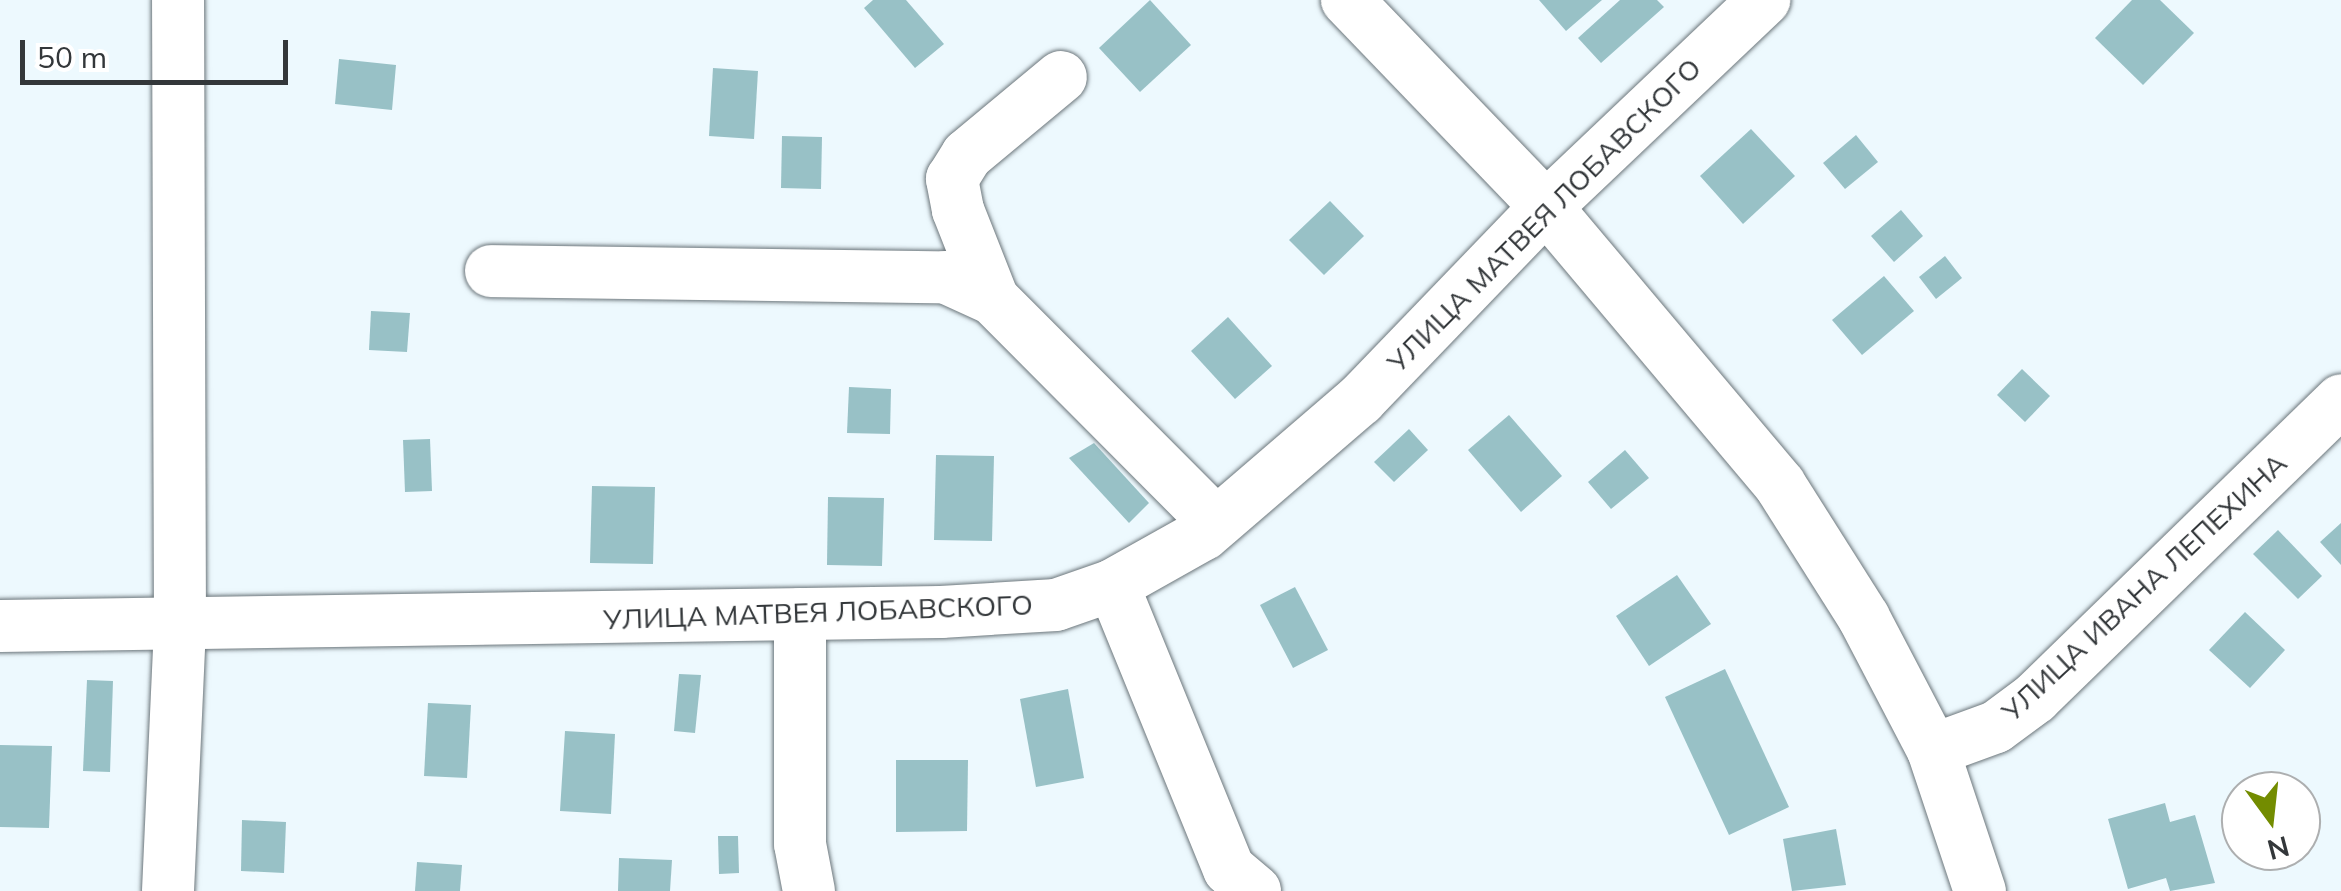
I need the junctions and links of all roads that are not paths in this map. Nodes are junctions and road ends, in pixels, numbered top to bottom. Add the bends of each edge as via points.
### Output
1 (178, 0) edge
2 (1347, 0) edge
3 (1764, 0) edge
4 (1061, 77) dead end
5 (1546, 207) junction
6 (491, 271) dead end
7 (993, 299) junction
8 (2341, 400) edge
9 (1216, 523) junction
10 (1113, 585) junction
11 (800, 614) junction
12 (180, 625) junction
13 (0, 626) edge
14 (1933, 750) junction
15 (168, 891) edge
16 (809, 891) edge
17 (1254, 891) edge
18 (1980, 891) edge

1 - 12 street
2 - 5 street
3 - 5 street, УЛИЦА МАТВЕЯ ЛОБАВСКОГО
4 - 7 street via 967,156 952,179
5 - 9 street, УЛИЦА МАТВЕЯ ЛОБАВСКОГО via 1360,400
5 - 14 street via 1780,486 1864,618
6 - 7 street via 944,277
7 - 9 street
8 - 14 street, УЛИЦА ИВАНА ЛЕПЕХИНА via 2035,698 1996,727
9 - 10 street, УЛИЦА МАТВЕЯ ЛОБАВСКОГО
10 - 11 street, УЛИЦА МАТВЕЯ ЛОБАВСКОГО via 1056,605
10 - 17 street via 1229,868
11 - 12 street, УЛИЦА МАТВЕЯ ЛОБАВСКОГО
11 - 16 street via 800,844
12 - 13 street, УЛИЦА МАТВЕЯ ЛОБАВСКОГО
12 - 15 street
14 - 18 street

